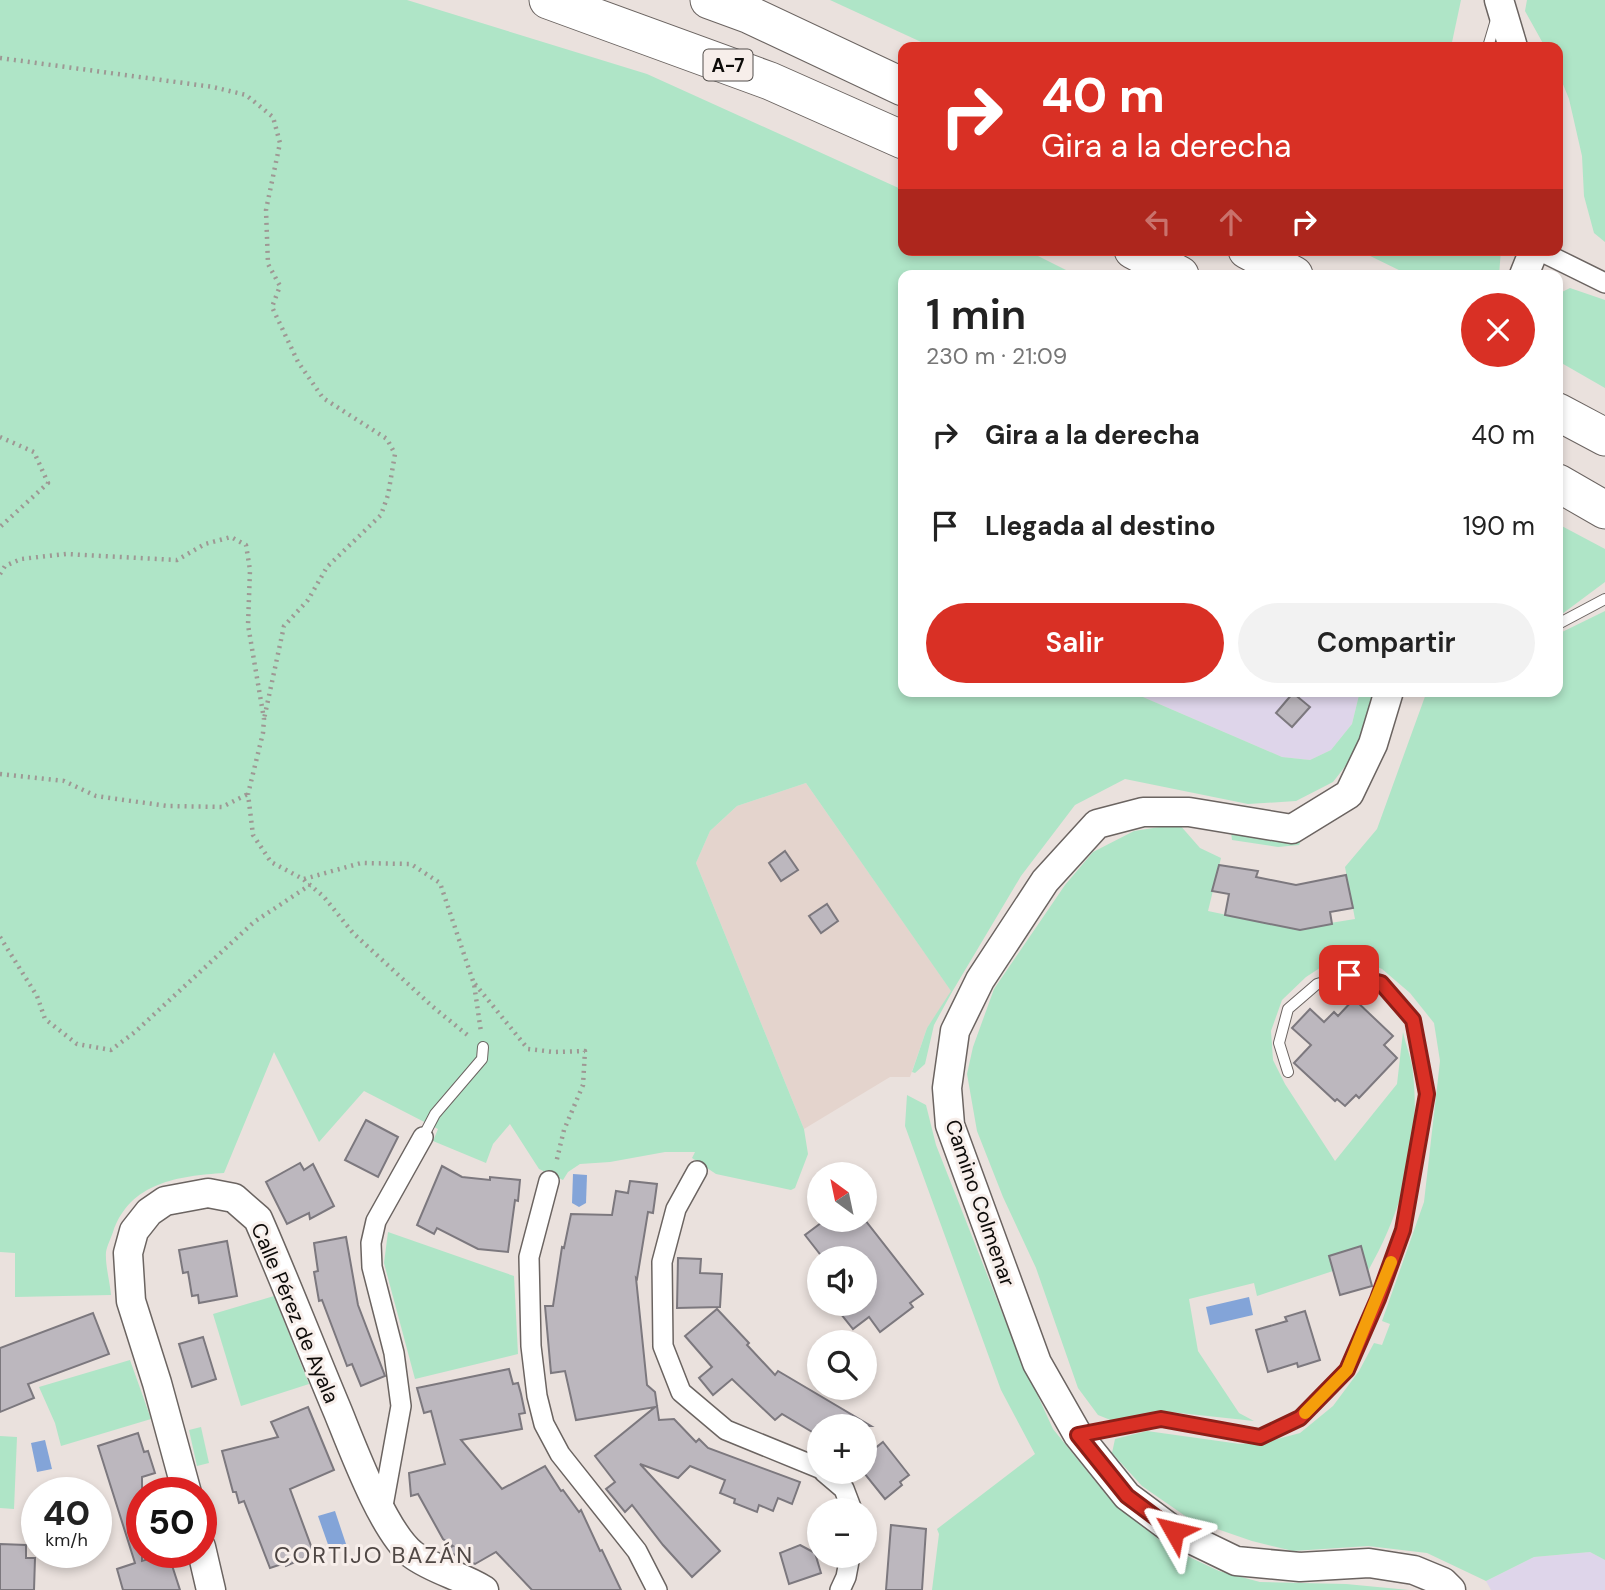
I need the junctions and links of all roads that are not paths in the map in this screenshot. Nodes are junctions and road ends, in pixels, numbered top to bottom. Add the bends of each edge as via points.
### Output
1 (548, 0) edge
2 (709, 0) edge
3 (1499, 3) edge
4 (1489, 42) edge
5 (1511, 42) edge
6 (898, 85) edge
7 (898, 138) edge
8 (1144, 256) edge
9 (1258, 256) edge
10 (1549, 256) edge
11 (1171, 270) edge
12 (1285, 270) edge
13 (1605, 282) edge
14 (1563, 415) edge
15 (1605, 437) edge
16 (1563, 486) edge
17 (1605, 510) edge
18 (1605, 599) edge
19 (1563, 621) edge
20 (1387, 697) edge
21 (483, 1047) road end
22 (1288, 1072) dead end
23 (423, 1137) joint
24 (697, 1171) dead end
25 (549, 1181) road end
26 (1078, 1435) junction
27 (807, 1463) edge
28 (183, 1477) edge
29 (382, 1511) junction
30 (206, 1568) edge
31 (848, 1568) edge
32 (211, 1590) edge
33 (484, 1590) edge
34 (657, 1590) edge
35 (840, 1590) edge
36 (1451, 1590) edge

1 - 7 highway, A-7 via 770,81
2 - 6 highway, A-7
3 - 4 lane
3 - 5 main road
8 - 11 highway
9 - 12 highway
10 - 13 street
14 - 15 highway
16 - 17 highway
18 - 19 lane
20 - 26 main road, Camino Colmenar via 1373,744 1349,794 1292,829 1189,812 1143,812 1097,824 1045,881 980,980 956,1031 947,1088 950,1125 1037,1363
21 - 23 lane via 482,1059 435,1114
22 - 26 lane via 1279,1043 1288,1009 1317,984 1349,975 1381,983 1413,1020 1427,1094 1403,1230 1347,1370 1300,1418 1260,1437 1161,1419
23 - 29 street via 376,1222 371,1242 372,1268 394,1353 401,1406
24 - 27 street via 676,1209 662,1262 663,1346 681,1392 726,1430
25 - 34 street via 529,1257 531,1346 544,1424 560,1454 637,1551
26 - 36 main road, Camino Colmenar via 1127,1496 1174,1531 1236,1561 1300,1567 1369,1563 1414,1570
28 - 29 main road, Calle Pérez de Ayala via 131,1301 128,1253 134,1231 149,1212 165,1201 208,1192 234,1198 257,1219
29 - 33 main road, Calle Pérez de Ayala via 413,1555
30 - 32 main road
31 - 35 street

